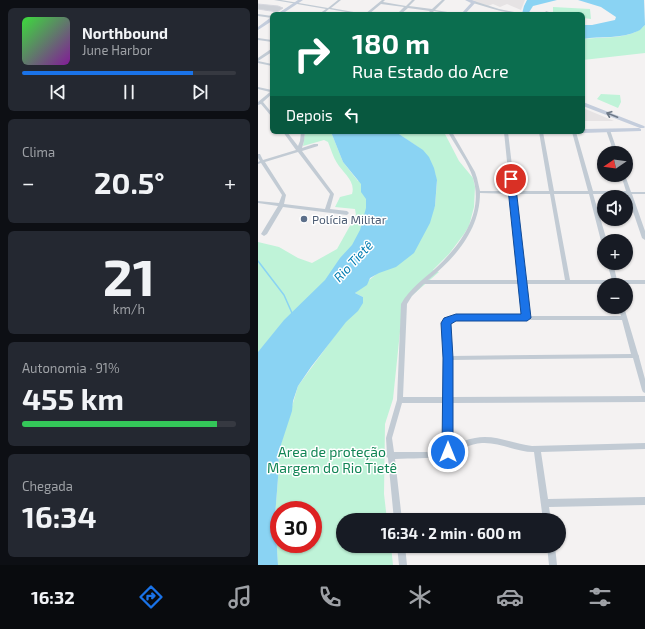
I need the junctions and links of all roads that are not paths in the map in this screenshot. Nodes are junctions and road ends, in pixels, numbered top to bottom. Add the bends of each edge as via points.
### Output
1 (275, 0) edge
2 (301, 0) edge
3 (340, 0) edge
4 (414, 0) edge
5 (444, 0) edge
6 (383, 1) edge
7 (470, 1) edge
8 (296, 3) junction
9 (407, 6) junction
10 (329, 8) junction
11 (433, 10) junction
12 (282, 12) edge
13 (324, 12) edge
14 (352, 12) edge
15 (369, 12) edge
16 (401, 12) edge
17 (446, 12) edge
18 (461, 12) edge
19 (464, 12) edge
20 (510, 12) edge
21 (258, 15) edge
22 (270, 18) edge
23 (270, 20) edge
24 (258, 29) edge
25 (258, 39) edge
26 (270, 41) edge
27 (270, 52) edge
28 (258, 61) edge
29 (270, 64) edge
30 (258, 88) edge
31 (270, 91) edge
32 (270, 93) edge
33 (260, 103) edge
34 (585, 105) edge
35 (270, 113) edge
36 (643, 129) edge
37 (608, 130) junction
38 (585, 131) edge
39 (287, 134) edge
40 (303, 134) edge
41 (451, 134) edge
42 (506, 134) edge
43 (541, 134) edge
44 (575, 134) edge
45 (316, 145) dead end
46 (614, 146) edge
47 (299, 150) junction
48 (258, 155) edge
49 (260, 162) edge
50 (478, 192) junction
51 (513, 193) junction
52 (552, 193) junction
53 (592, 193) junction
54 (597, 193) edge
55 (633, 193) edge
56 (645, 193) edge
57 (258, 202) edge
58 (633, 202) edge
59 (281, 205) junction
60 (327, 210) junction
61 (347, 212) dead end
62 (264, 234) dead end
63 (602, 234) edge
64 (645, 238) edge
65 (422, 282) junction
66 (524, 282) junction
67 (568, 282) junction
68 (645, 282) edge
69 (597, 283) edge
70 (633, 283) edge
71 (623, 314) edge
72 (527, 318) junction
73 (624, 318) junction
74 (636, 356) junction
75 (448, 358) junction
76 (645, 390) edge
77 (645, 399) edge
78 (400, 400) junction
79 (448, 400) junction
80 (645, 446) edge
81 (538, 449) junction
82 (448, 452) junction
83 (390, 456) junction
84 (645, 501) edge
85 (545, 503) junction
86 (397, 513) edge
87 (546, 513) edge
88 (402, 553) edge
89 (552, 553) edge
90 (403, 565) edge
91 (553, 565) edge

1 - 8 street
2 - 8 street
3 - 10 street
4 - 9 street
5 - 11 street
6 - 9 street
6 - 15 street
7 - 18 street
7 - 19 street
7 - 20 street
8 - 10 street
8 - 12 street
9 - 11 street
9 - 16 street
10 - 13 street
10 - 14 street
11 - 17 street
21 - 22 street
23 - 24 street
25 - 26 street
27 - 28 street
28 - 29 street
30 - 31 street
32 - 33 street
33 - 35 street
36 -> 34 street
36 - 37 street
37 - 38 street
37 - 46 street
39 - 47 street
40 - 47 street
41 - 50 street via 475,178
42 - 51 street
43 - 52 street
44 - 53 street
45 - 47 street
47 - 49 street
47 - 60 street via 332,194
48 - 49 street
49 - 59 street via 284,195
50 - 51 street
50 - 65 street via 472,227 452,255
51 - 52 street
51 - 66 street
52 - 53 street
52 - 67 street
53 - 54 street
53 - 63 street
55 - 56 street
57 - 59 street
58 - 64 street
59 - 60 street
59 - 62 street
60 - 61 street
65 - 66 street
65 - 78 street via 404,304
66 - 67 street
66 - 72 street
67 - 69 street
68 - 70 street
71 - 73 street
72 - 73 street
72 - 75 street via 448,320
73 - 74 street
74 - 75 street
74 - 76 street
75 - 79 street
77 - 79 street
78 - 79 street
78 - 83 street via 389,438
79 - 82 street
80 - 81 street
81 - 82 street via 518,448 501,442 481,440 467,442
81 - 85 street
82 - 83 street
83 - 86 street
84 - 85 street
85 - 87 street
88 - 90 street
89 - 91 street

